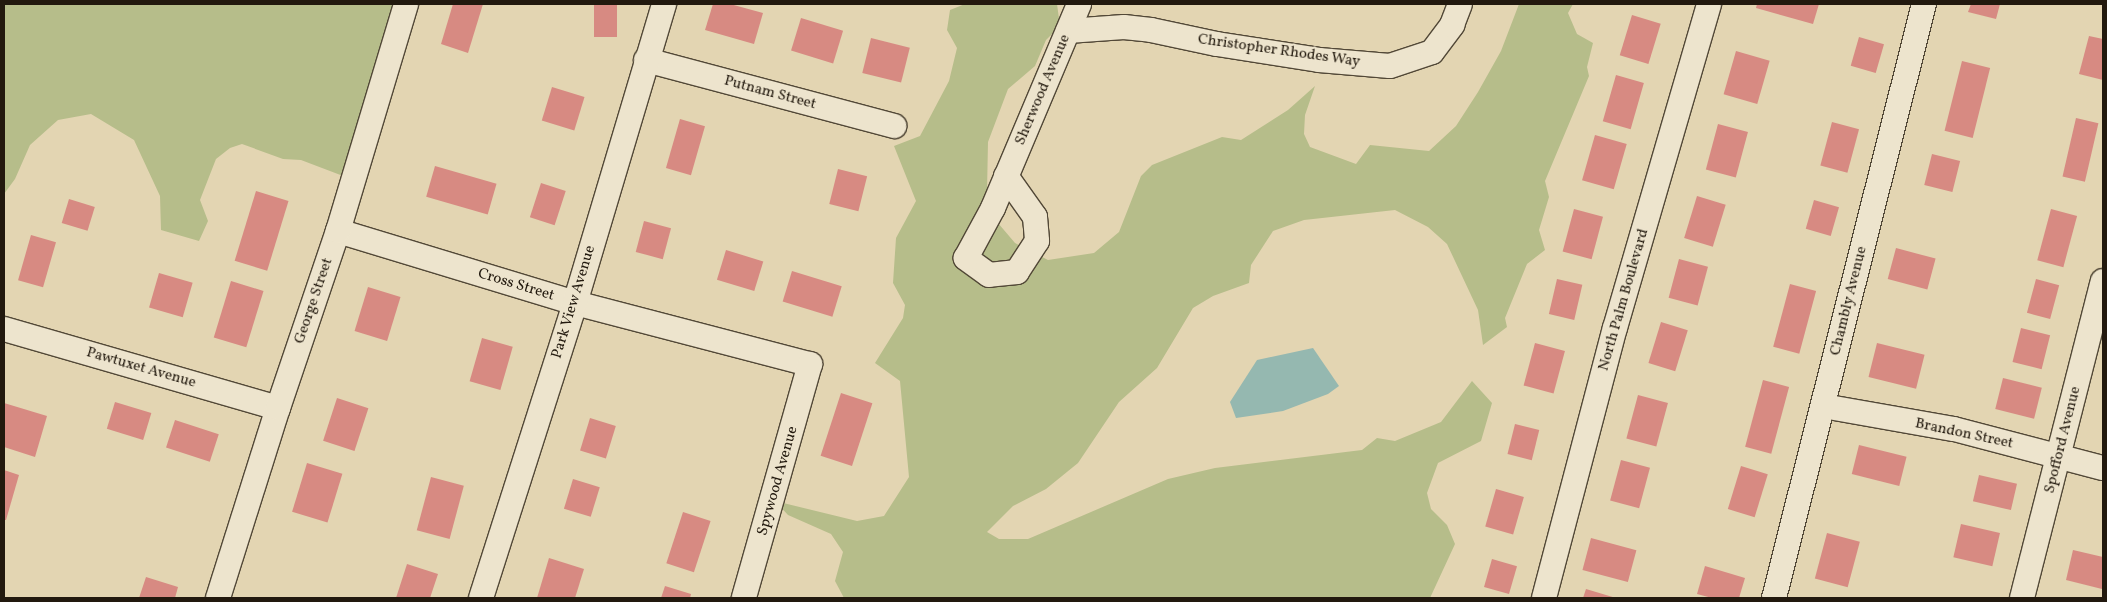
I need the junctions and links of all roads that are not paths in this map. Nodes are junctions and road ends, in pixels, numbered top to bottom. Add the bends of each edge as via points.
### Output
1 (406, 4) edge
2 (664, 4) edge
3 (1079, 4) edge
4 (1460, 4) edge
5 (1709, 4) edge
6 (1924, 4) edge
7 (1068, 31) junction
8 (646, 60) junction
9 (894, 126) dead end
10 (1006, 176) dead end
11 (338, 232) junction
12 (2103, 281) edge
13 (575, 303) junction
14 (4, 328) edge
15 (810, 364) joint
16 (1823, 406) junction
17 (278, 408) junction
18 (2060, 456) junction
19 (2103, 468) edge
20 (218, 598) edge
21 (481, 598) edge
22 (744, 598) edge
23 (1544, 598) edge
24 (1774, 598) edge
25 (2022, 598) edge

1 - 11 street, George Street
2 - 8 street, Park View Avenue
3 - 7 street, Sherwood Avenue
4 - 7 street, Christopher Rhodes Way via 1452,25 1432,52 1390,66 1319,60 1151,30
5 - 23 street, North Palm Boulevard via 1615,328
6 - 16 street, Chambly Avenue
7 - 10 street, Sherwood Avenue
8 - 9 street, Putnam Street
8 - 13 street, Park View Avenue
11 - 13 street, Cross Street
11 - 17 street, George Street
12 - 18 street, Spofford Avenue
13 - 15 street, Cross Street
13 - 21 street, Park View Avenue
14 - 17 street, Pawtuxet Avenue
15 - 22 street, Spywood Avenue
16 - 18 street, Brandon Street via 1954,429
16 - 24 street, Chambly Avenue
17 - 20 street, George Street
18 - 19 street, Brandon Street
18 - 25 street, Spofford Avenue

